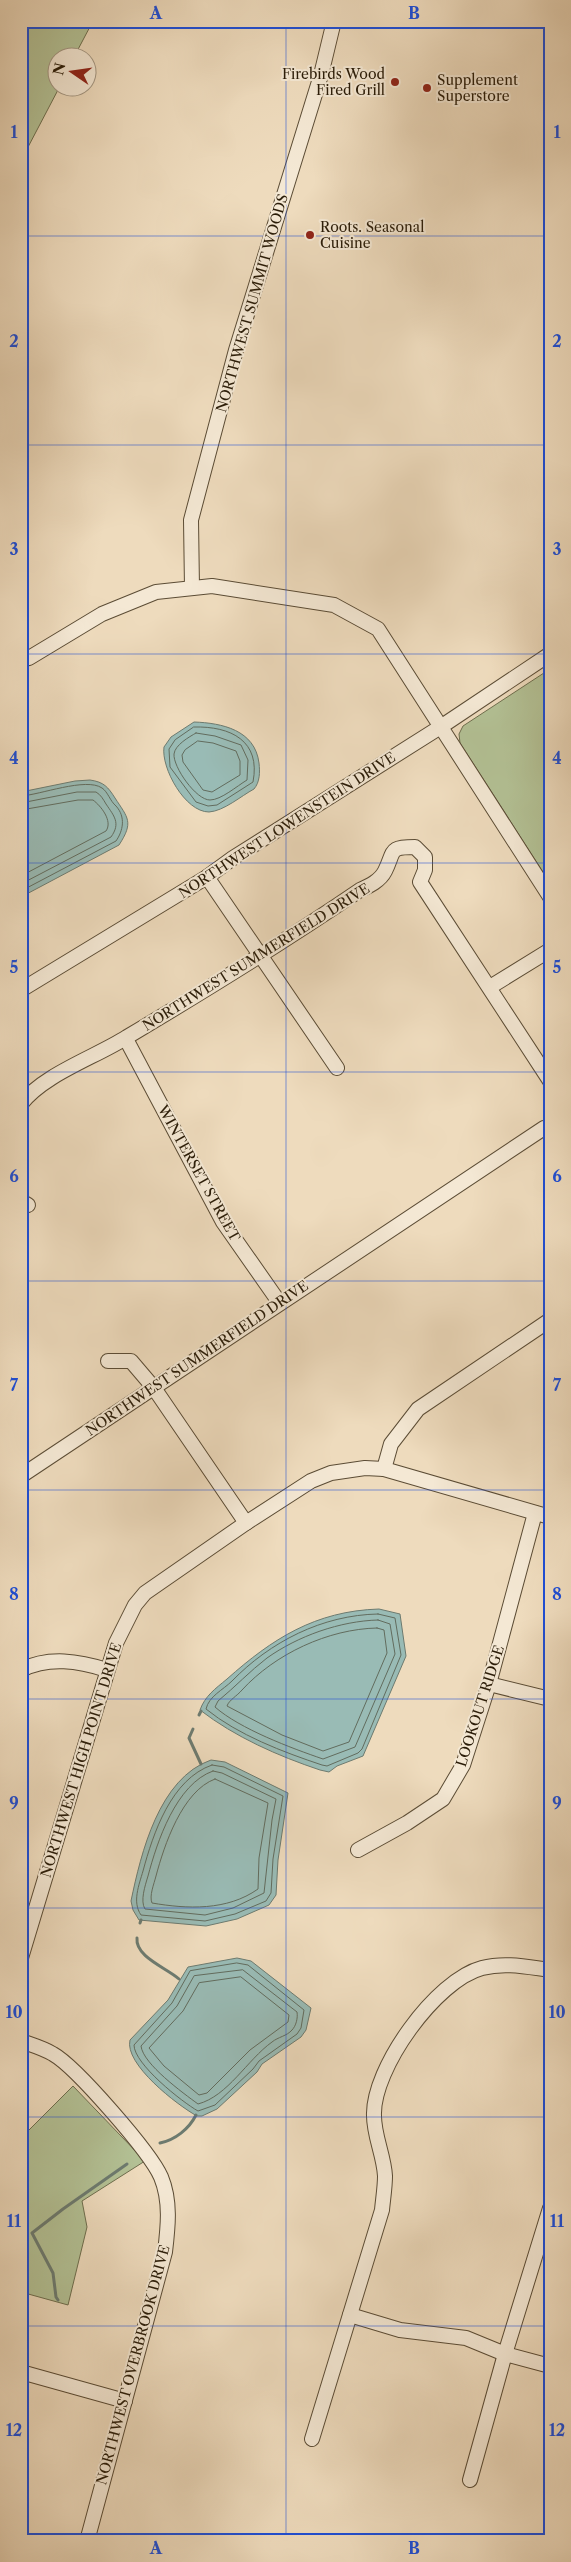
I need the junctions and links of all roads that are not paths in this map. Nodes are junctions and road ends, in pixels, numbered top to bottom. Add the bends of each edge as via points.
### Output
1 (334, 21) edge
2 (192, 588) junction
3 (550, 654) edge
4 (21, 660) edge
5 (442, 726) junction
6 (207, 877) junction
7 (550, 897) edge
8 (550, 950) edge
9 (261, 955) junction
10 (490, 987) junction
11 (21, 990) edge
12 (126, 1039) junction
13 (337, 1068) dead end
14 (550, 1081) edge
15 (21, 1104) edge
16 (550, 1129) edge
17 (279, 1302) junction
18 (550, 1320) edge
19 (108, 1361) dead end
20 (154, 1388) junction
21 (384, 1470) junction
22 (21, 1476) edge
23 (535, 1513) junction
24 (550, 1518) edge
25 (246, 1523) junction
26 (21, 1670) edge
27 (107, 1670) junction
28 (489, 1684) junction
29 (550, 1699) edge
30 (358, 1850) dead end
31 (21, 1958) edge
32 (550, 1970) edge
33 (21, 2041) edge
34 (550, 2208) edge
35 (350, 2315) junction
36 (504, 2354) junction
37 (550, 2366) edge
38 (21, 2372) edge
39 (125, 2401) junction
40 (312, 2439) dead end
41 (470, 2480) dead end
42 (87, 2541) edge

1 - 2 street, NORTHWEST SUMMIT WOODS via 236,350 191,520
2 - 4 street via 156,592 102,614
2 - 5 street via 212,586 334,605 378,629
3 - 5 street, NORTHWEST LOWENSTEIN DRIVE
5 - 6 street, NORTHWEST LOWENSTEIN DRIVE
5 - 7 street
6 - 9 street
6 - 11 street, NORTHWEST LOWENSTEIN DRIVE
8 - 10 street
9 - 10 street, NORTHWEST SUMMERFIELD DRIVE via 373,884 384,872 390,855 400,847 415,847 425,857 425,870 420,882
9 - 12 street, NORTHWEST SUMMERFIELD DRIVE
9 - 13 street
10 - 14 street, NORTHWEST SUMMERFIELD DRIVE
12 - 15 street, NORTHWEST SUMMERFIELD DRIVE via 58,1076
12 - 17 street, WINTERSET STREET via 223,1222
16 - 17 street, NORTHWEST SUMMERFIELD DRIVE via 544,1128
17 - 20 street, NORTHWEST SUMMERFIELD DRIVE
18 - 21 street via 418,1408 391,1444
19 - 20 street via 131,1361
20 - 22 street, NORTHWEST SUMMERFIELD DRIVE
20 - 25 street
21 - 23 street, NORTHWEST HIGH POINT DRIVE
21 - 25 street, NORTHWEST HIGH POINT DRIVE via 365,1468 331,1473
23 - 24 street, NORTHWEST HIGH POINT DRIVE
23 - 28 street, LOOKOUT RIDGE
25 - 27 street, NORTHWEST HIGH POINT DRIVE via 145,1593 122,1630
26 - 27 street via 31,1665 64,1661
27 - 31 street, NORTHWEST HIGH POINT DRIVE
28 - 29 street
28 - 30 street, LOOKOUT RIDGE via 463,1764 443,1800
32 - 35 street via 510,1964 480,1968 450,1985 425,2009 394,2054 379,2085 373,2115 385,2175 382,2210
33 - 39 street, NORTHWEST OVERBROOK DRIVE via 53,2054 66,2064 148,2154 161,2177 169,2219 165,2252
34 - 36 street
35 - 36 street via 400,2330 466,2338
35 - 40 street
36 - 37 street
36 - 41 street
38 - 39 street
39 - 42 street, NORTHWEST OVERBROOK DRIVE

